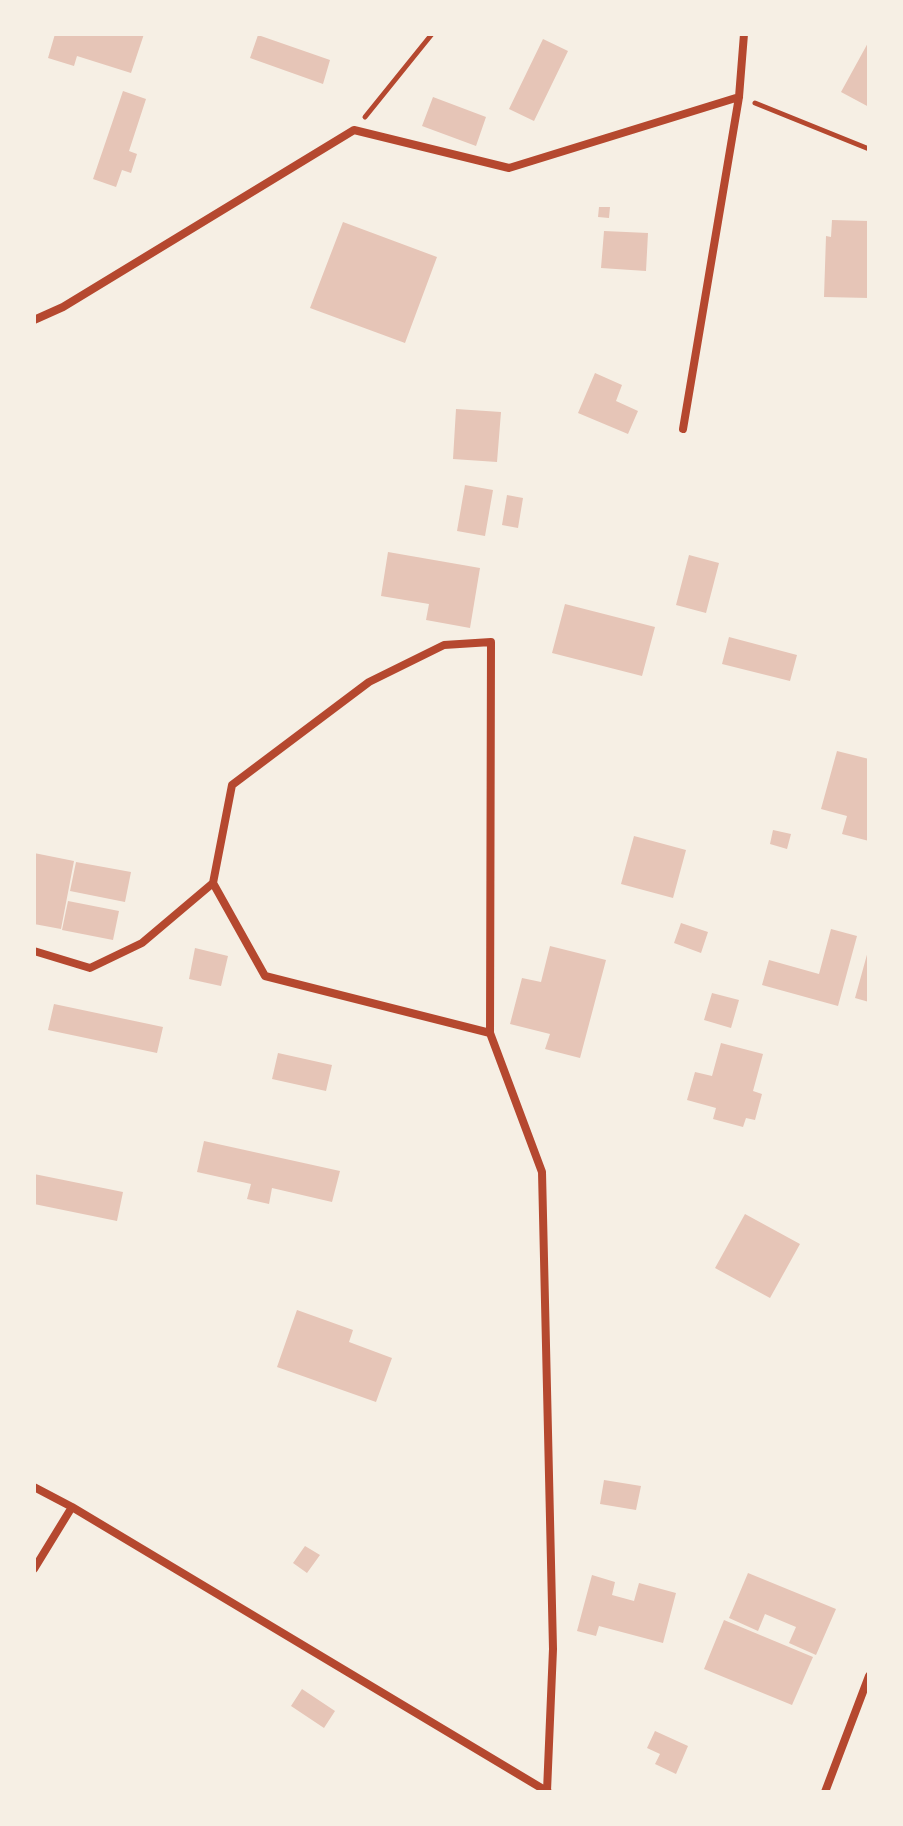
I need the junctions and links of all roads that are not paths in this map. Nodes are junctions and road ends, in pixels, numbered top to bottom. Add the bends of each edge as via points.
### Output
1 (744, 34) edge
2 (739, 97) junction
3 (34, 320) edge
4 (683, 429) dead end
5 (213, 883) junction
6 (34, 951) edge
7 (490, 1033) junction
8 (34, 1487) edge
9 (72, 1507) junction
10 (34, 1569) edge
11 (869, 1676) edge
12 (547, 1792) edge
13 (825, 1792) edge

1 - 2 street
2 - 3 street via 509,168 354,130
2 - 4 street
5 - 6 street via 142,943 90,968
5 - 7 street via 265,976
5 - 7 street via 232,785 369,682 444,645 491,642
7 - 12 street via 542,1172 553,1649
8 - 9 street
9 - 10 street
9 - 12 street
11 - 13 street

